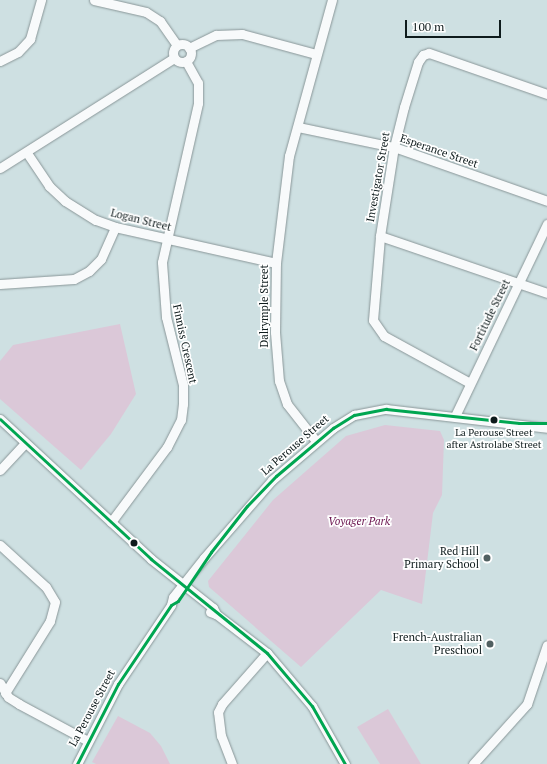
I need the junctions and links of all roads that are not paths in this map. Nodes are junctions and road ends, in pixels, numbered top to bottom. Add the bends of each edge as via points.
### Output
1 (41, 0) edge
2 (94, 0) edge
3 (332, 0) edge
4 (177, 45) junction
5 (189, 48) junction
6 (316, 54) junction
7 (174, 58) junction
8 (0, 61) edge
9 (186, 61) junction
10 (547, 94) edge
11 (298, 127) junction
12 (394, 147) junction
13 (27, 154) junction
14 (0, 168) edge
15 (547, 201) edge
16 (547, 224) edge
17 (115, 227) junction
18 (380, 236) junction
19 (168, 239) junction
20 (276, 263) junction
21 (518, 283) junction
22 (0, 284) edge
23 (547, 293) edge
24 (470, 383) junction
25 (455, 416) junction
26 (0, 419) edge
27 (519, 423) junction
28 (547, 423) edge
29 (547, 428) edge
30 (316, 441) junction
31 (25, 443) junction
32 (0, 470) edge
33 (111, 522) junction
34 (0, 545) edge
35 (184, 588) junction
36 (547, 645) edge
37 (267, 653) junction
38 (0, 683) edge
39 (5, 693) junction
40 (88, 740) junction
41 (476, 761) edge
42 (77, 764) edge
43 (232, 764) edge
44 (345, 764) edge

1 - 8 street via 30,39 18,52
2 - 4 street via 146,12 160,21
3 - 6 street, Dalrymple Street
4 - 5 street via 184,44
4 - 7 street via 173,51
5 - 6 street via 216,35 242,34
5 - 9 street via 190,56
6 - 11 street, Dalrymple Street
7 - 9 street via 180,62
7 - 13 street
9 - 19 street, Finniss Crescent via 198,83 198,103
10 - 12 street, Investigator Street via 435,54 426,54 418,62
11 - 12 street, Esperance Street
11 - 20 street, Dalrymple Street via 289,159
12 - 15 street, Esperance Street
12 - 18 street, Investigator Street
13 - 14 street
13 - 17 street, Logan Street via 49,186 65,201 96,220
16 - 21 street, Fortitude Street
17 - 19 street, Logan Street
17 - 22 street via 101,259 89,272 74,279
18 - 21 street
18 - 24 street, Investigator Street via 373,312 375,325 393,341
19 - 20 street, Logan Street
19 - 33 street, Finniss Crescent via 162,262 163,298 183,385 181,420 167,447
20 - 30 street, Dalrymple Street via 275,332 279,381 287,404
21 - 23 street
21 - 24 street, Fortitude Street
24 - 25 street, Fortitude Street
25 - 27 street, La Perouse Street
25 - 30 street, La Perouse Street via 386,409 367,411 343,421
26 - 31 street
27 - 28 street, La Perouse Street
27 - 29 street, La Perouse Street
30 - 35 street, La Perouse Street via 272,480
31 - 32 street
31 - 33 street
33 - 35 street
34 - 39 street via 46,587 55,602 50,621
35 - 37 street via 209,612 216,614
35 - 40 street, La Perouse Street via 133,659
36 - 41 street via 527,704
37 - 43 street via 222,704 218,712 221,736
37 - 44 street via 312,706
38 - 39 street
39 - 40 street via 19,704
40 - 42 street, La Perouse Street

